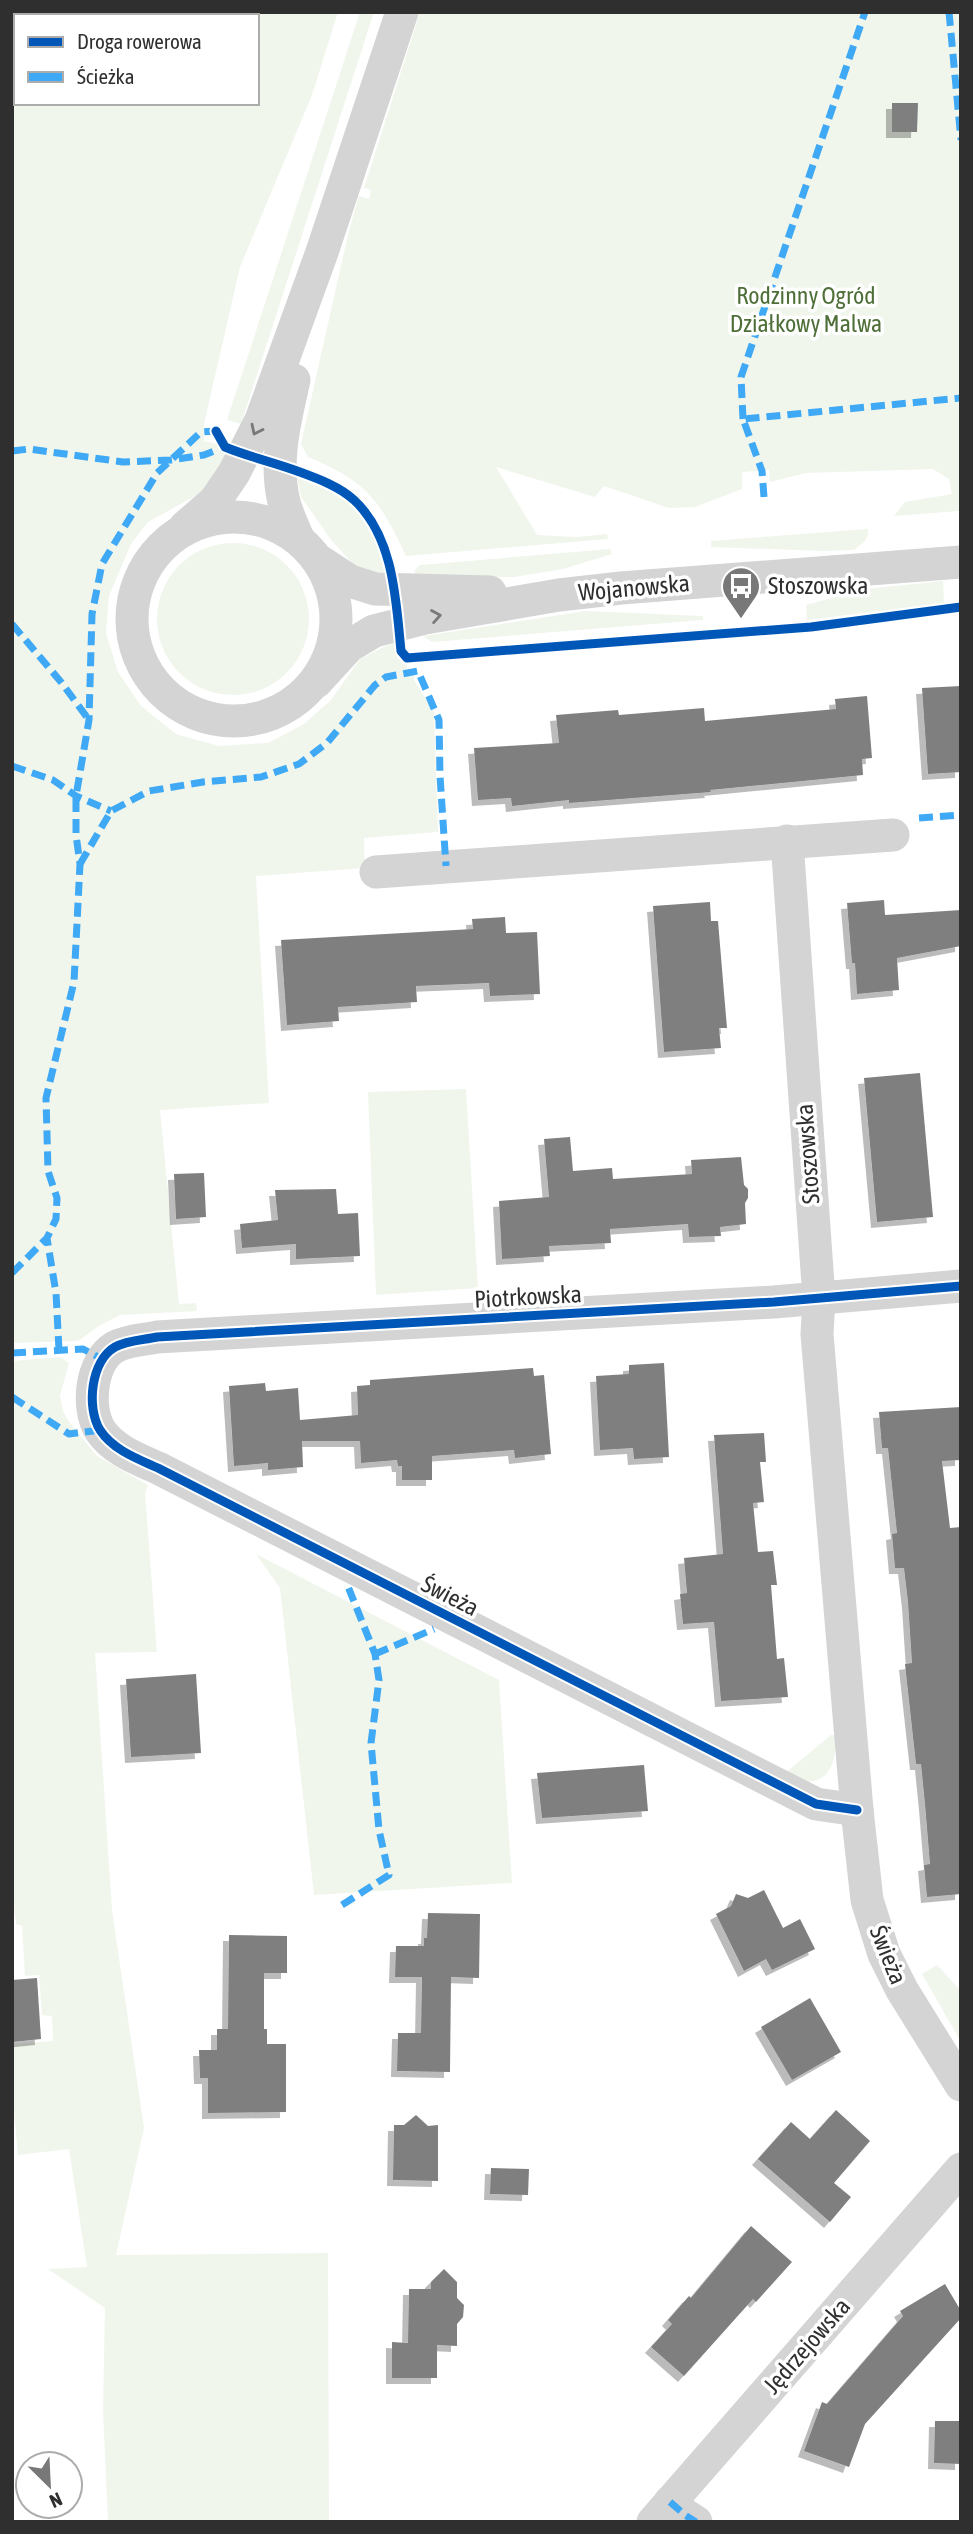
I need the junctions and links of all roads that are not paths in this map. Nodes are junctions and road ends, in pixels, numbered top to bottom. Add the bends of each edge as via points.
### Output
1 (402, 12) edge
2 (322, 251) junction
3 (176, 535) junction
4 (308, 549) junction
5 (961, 562) edge
6 (559, 595) junction
7 (316, 682) junction
8 (893, 835) dead end
9 (787, 841) junction
10 (376, 872) dead end
11 (961, 1286) edge
12 (819, 1299) junction
13 (102, 1359) joint
14 (857, 1810) junction
15 (961, 2085) edge
16 (961, 2169) edge
17 (662, 2512) edge
18 (696, 2522) edge

1 - 2 street
2 -> 3 street via 244,455 215,501
2 - 4 street via 280,442 284,503
3 - 4 street via 205,521 237,517 269,523
3 - 7 street via 150,560 135,592 132,627 140,661 160,691 188,711 222,722 257,719 290,706
4 - 6 street, Wojanowska via 350,581 375,589
4 - 7 street via 333,589 337,621 331,653
5 - 6 street, Wojanowska
7 -> 6 street, Wojanowska via 349,646 374,631
8 - 9 street
9 - 10 street
9 - 12 street, Stoszowska
11 - 12 street, Piotrkowska
12 - 13 street, Piotrkowska via 157,1337 128,1342
12 - 14 street, Stoszowska via 817,1334
13 - 14 street, Świeża via 95,1369 95,1412 100,1430 125,1453 816,1804
14 - 15 street, Świeża via 867,1900 884,1954
16 - 17 street, Jędrzejowska
17 - 18 street via 685,2515

